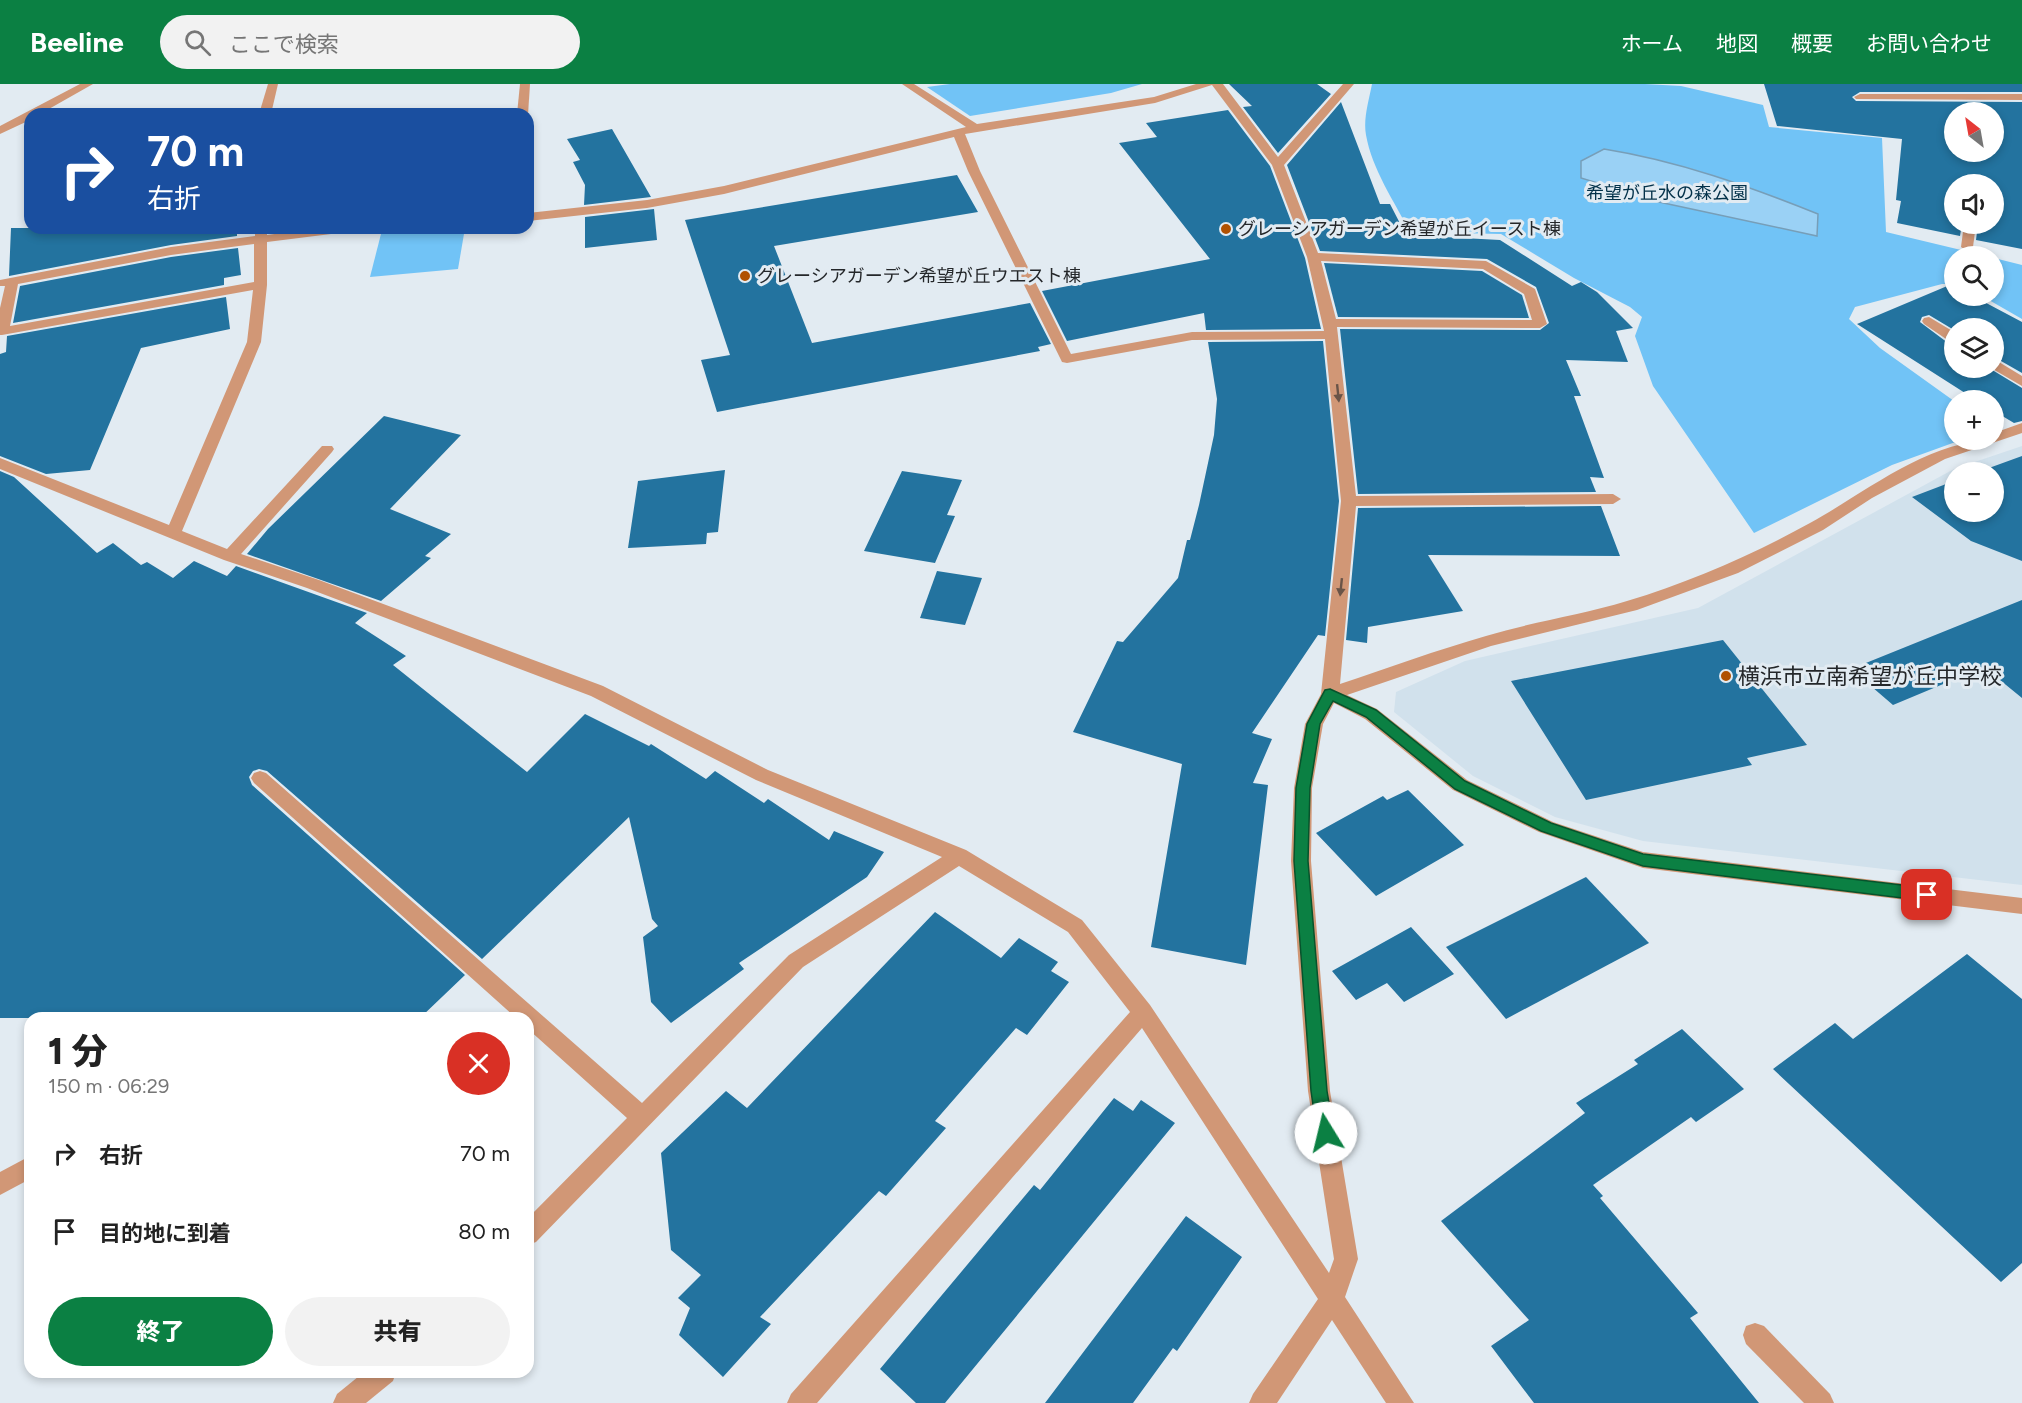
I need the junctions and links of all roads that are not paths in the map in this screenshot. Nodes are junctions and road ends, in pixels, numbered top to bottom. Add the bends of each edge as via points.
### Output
1 (88, 84) edge
2 (273, 84) edge
3 (525, 84) edge
4 (907, 84) edge
5 (1208, 84) edge
6 (1217, 84) edge
7 (1349, 84) edge
8 (1860, 97) dead end
9 (2022, 97) edge
10 (42, 108) edge
11 (267, 108) edge
12 (523, 108) edge
13 (24, 118) edge
14 (975, 128) junction
15 (0, 131) edge
16 (958, 132) junction
17 (1278, 165) junction
18 (534, 216) edge
19 (256, 234) edge
20 (261, 234) edge
21 (1313, 257) junction
22 (6, 283) edge
23 (260, 285) junction
24 (1929, 321) dead end
25 (1331, 329) junction
26 (1944, 331) edge
27 (2004, 370) edge
28 (2022, 382) edge
29 (2022, 428) edge
30 (2004, 434) edge
31 (327, 449) dead end
32 (1958, 450) edge
33 (0, 463) edge
34 (1613, 499) dead end
35 (1349, 501) junction
36 (173, 534) junction
37 (230, 556) junction
38 (1330, 694) junction
39 (260, 778) dead end
40 (960, 856) junction
41 (2022, 906) edge
42 (524, 1012) edge
43 (1143, 1012) junction
44 (534, 1021) edge
45 (643, 1118) junction
46 (24, 1170) edge
47 (0, 1184) edge
48 (534, 1228) edge
49 (1333, 1297) junction
50 (1755, 1335) dead end
51 (377, 1378) edge
52 (346, 1403) edge
53 (800, 1403) edge
54 (1262, 1403) edge
55 (1401, 1403) edge
56 (1821, 1403) edge

1 - 10 street
2 - 11 street
3 - 12 street
4 - 14 street
5 - 14 street via 1155,100
6 - 17 street
7 - 17 street
8 - 9 street
13 - 15 street
14 - 16 street
16 - 18 street via 724,190 635,206
16 - 25 street via 1067,359 1192,336
17 - 21 street
19 - 22 street
20 - 23 street
21 - 25 street
21 - 25 street via 1486,265 1530,292 1540,324
22 - 23 street via 2,331
23 - 36 street via 254,342
24 - 26 street
25 -> 35 street
27 - 28 street
29 - 30 street
31 - 37 street
32 - 38 street via 1867,494 1817,526 1732,569 1631,606 1488,641
33 - 36 street
34 - 35 street
35 -> 38 street
36 - 37 street
37 - 40 street via 597,692 762,775
38 - 41 street via 1371,714 1460,785 1546,827 1643,860
38 - 49 street via 1314,724 1308,756 1301,861 1319,1091 1346,1259
39 - 42 street
40 - 43 street via 1076,926
40 - 45 street via 796,961
43 - 49 street
43 - 53 street
44 - 45 street
45 - 48 street
46 - 47 street
49 - 54 street
49 - 55 street
50 - 56 street
51 - 52 street

